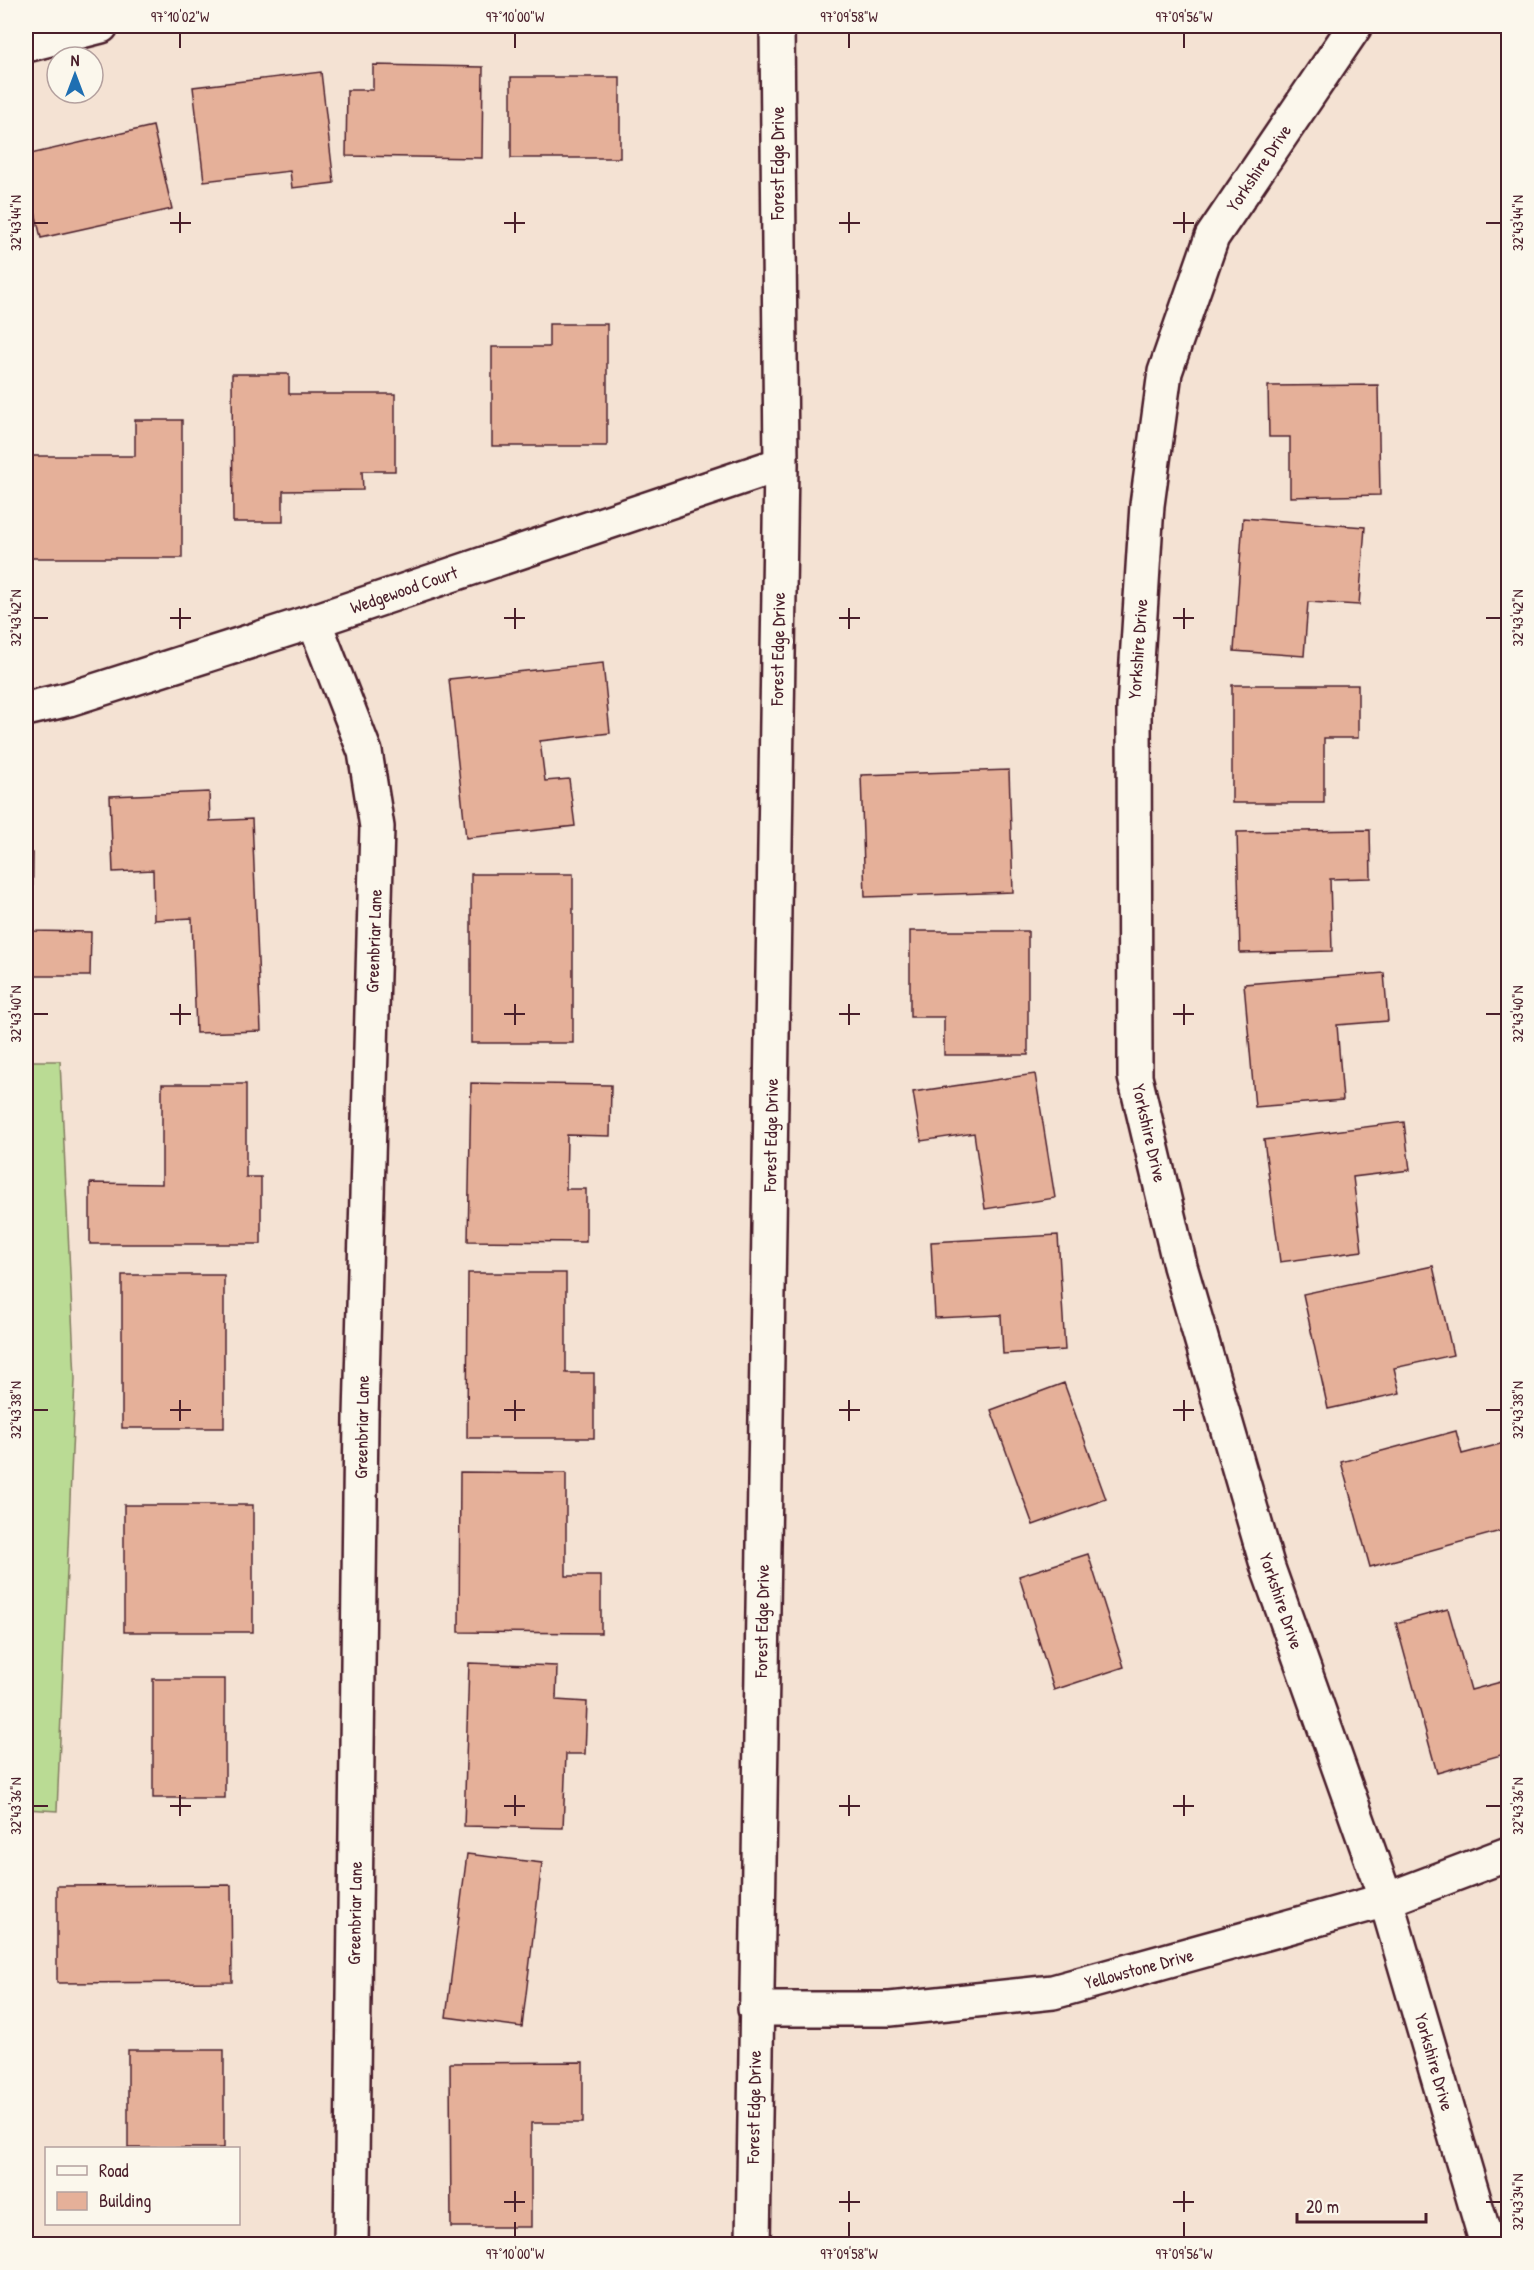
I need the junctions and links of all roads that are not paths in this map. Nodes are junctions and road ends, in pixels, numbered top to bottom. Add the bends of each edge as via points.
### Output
1 (100, 26) edge
2 (777, 26) edge
3 (1355, 26) edge
4 (26, 45) edge
5 (781, 464) junction
6 (314, 621) junction
7 (26, 709) edge
8 (1509, 1854) edge
9 (1386, 1900) junction
10 (755, 2009) junction
11 (351, 2244) edge
12 (753, 2244) edge
13 (1487, 2244) edge

1 - 4 street
2 - 5 street, Forest Edge Drive
3 - 9 street, Yorkshire Drive via 1212,237 1166,372 1147,505 1134,708 1135,1077 1180,1266 1268,1568
5 - 6 street, Wedgewood Court
5 - 10 street, Forest Edge Drive
6 - 7 street, Wedgewood Court via 69,699
6 - 11 street, Greenbriar Lane via 365,752 377,827 362,1417
8 - 9 street, Yellowstone Drive
9 - 10 street, Yellowstone Drive via 1053,1992 890,2009
9 - 13 street, Yorkshire Drive
10 - 12 street, Forest Edge Drive

